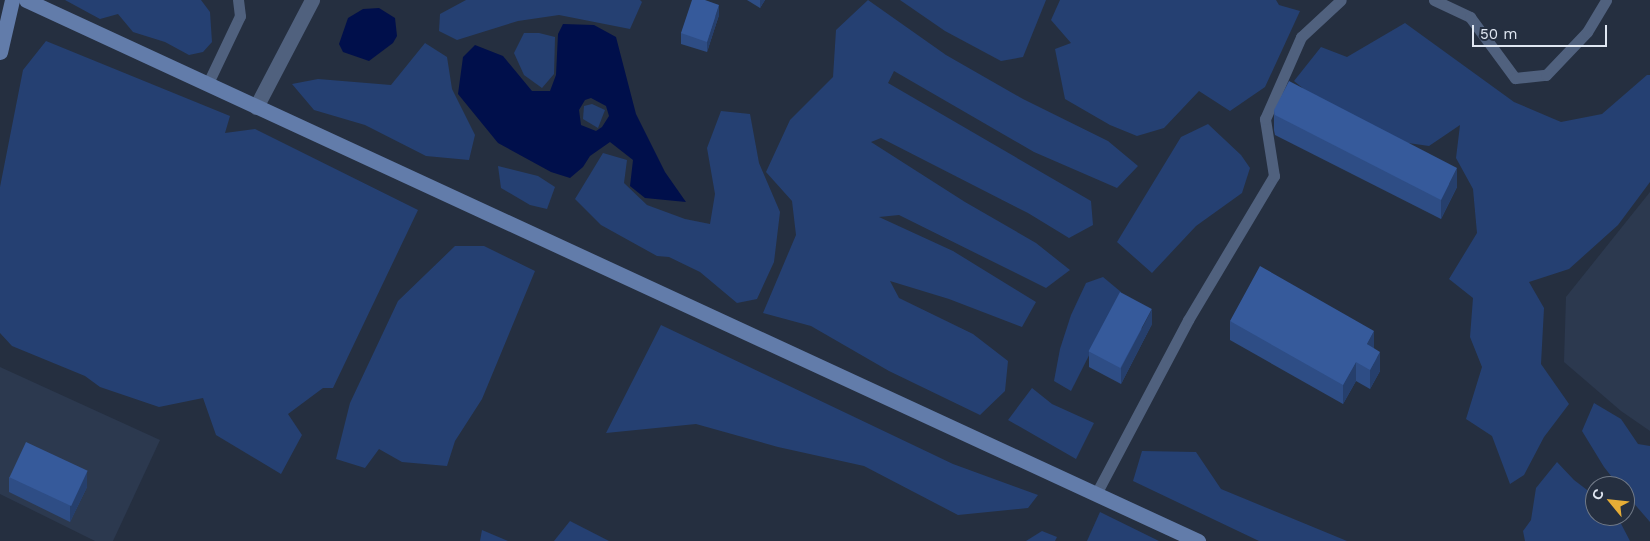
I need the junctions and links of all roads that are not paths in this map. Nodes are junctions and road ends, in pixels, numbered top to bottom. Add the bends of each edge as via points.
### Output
1 (12, 0) edge
2 (26, 0) edge
3 (238, 0) edge
4 (312, 0) edge
5 (1341, 0) edge
6 (1434, 0) edge
7 (1606, 0) edge
8 (0, 52) edge
9 (208, 83) junction
10 (256, 107) junction
11 (1097, 492) junction
12 (1198, 541) edge

1 - 8 street
2 - 9 street
3 - 9 lane via 240,16
4 - 10 street
5 - 11 lane via 1301,38 1265,119 1274,176 1188,320
6 - 7 lane via 1470,18 1515,78 1546,76 1587,32
9 - 10 street
10 - 11 street
11 - 12 street

